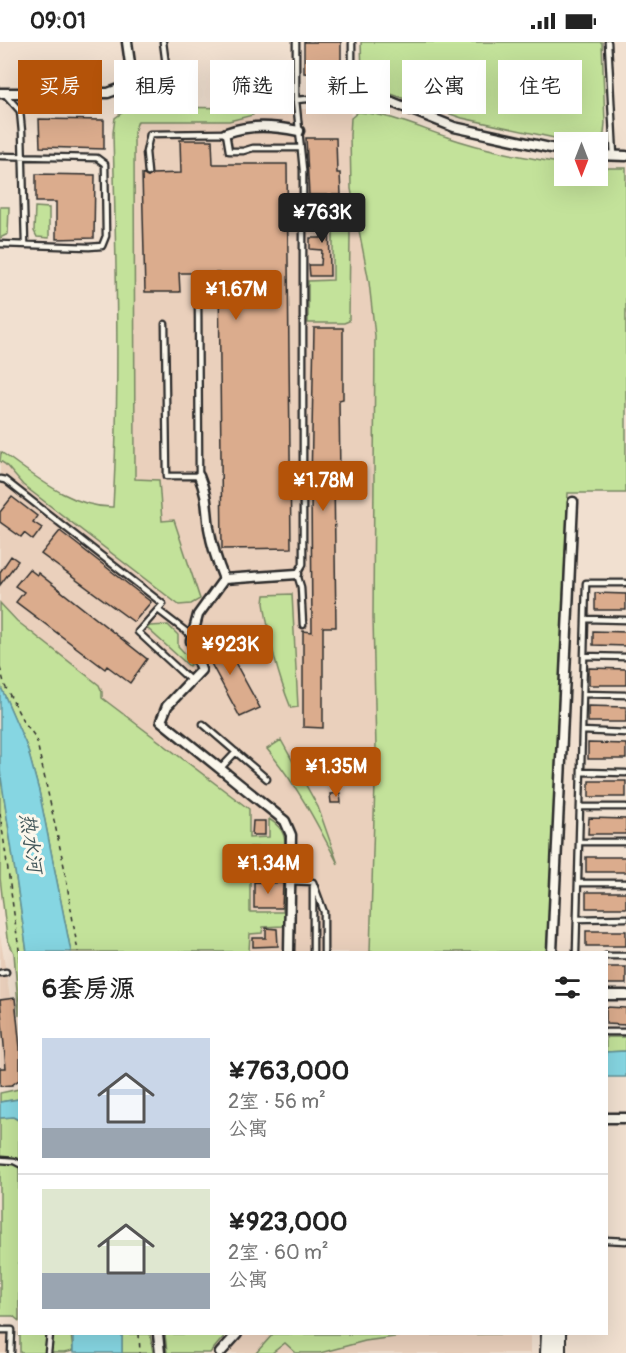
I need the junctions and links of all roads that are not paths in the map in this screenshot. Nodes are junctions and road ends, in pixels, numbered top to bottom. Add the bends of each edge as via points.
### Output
1 (127, 42) edge
2 (163, 42) edge
3 (296, 42) edge
4 (352, 42) edge
5 (608, 42) edge
6 (130, 60) edge
7 (165, 60) edge
8 (352, 60) edge
9 (114, 91) edge
10 (1, 92) edge
11 (306, 99) edge
12 (296, 100) junction
13 (390, 101) edge
14 (299, 131) junction
15 (226, 133) junction
16 (300, 148) junction
17 (554, 149) edge
18 (0, 156) edge
19 (23, 156) junction
20 (608, 156) edge
21 (614, 156) junction
22 (626, 156) edge
23 (148, 173) dead end
24 (303, 199) junction
25 (344, 200) dead end
26 (0, 244) edge
27 (26, 244) junction
28 (198, 294) dead end
29 (165, 324) dead end
30 (199, 476) junction
31 (0, 479) edge
32 (573, 502) dead end
33 (297, 574) junction
34 (224, 579) junction
35 (626, 583) edge
36 (158, 610) junction
37 (585, 620) junction
38 (626, 620) edge
39 (303, 625) dead end
40 (192, 636) junction
41 (584, 656) junction
42 (626, 657) edge
43 (191, 681) junction
44 (583, 694) junction
45 (626, 695) edge
46 (203, 724) dead end
47 (582, 731) junction
48 (626, 733) edge
49 (236, 752) junction
50 (220, 769) junction
51 (581, 772) junction
52 (626, 773) edge
53 (267, 779) dead end
54 (580, 807) junction
55 (626, 807) edge
56 (579, 842) junction
57 (626, 842) edge
58 (259, 863) dead end
59 (291, 864) junction
60 (290, 881) junction
61 (313, 882) junction
62 (578, 883) junction
63 (626, 883) edge
64 (626, 918) edge
65 (577, 919) junction
66 (289, 951) edge
67 (313, 951) edge
68 (324, 951) edge
69 (552, 951) edge
70 (576, 951) edge
71 (608, 956) edge
72 (626, 956) edge
73 (608, 995) edge
74 (626, 995) edge
75 (608, 1032) edge
76 (626, 1032) edge
77 (608, 1118) edge
78 (626, 1118) edge
79 (0, 1160) edge
80 (18, 1163) edge
81 (608, 1240) edge
82 (626, 1241) edge
83 (0, 1330) edge
84 (50, 1335) edge
85 (158, 1335) edge
86 (236, 1335) edge
87 (548, 1335) edge
88 (560, 1335) edge
89 (11, 1353) edge
90 (48, 1353) edge
91 (160, 1353) edge
92 (220, 1353) edge
93 (547, 1353) edge
94 (559, 1353) edge

1 - 6 street
2 - 7 lane
3 - 12 lane
4 - 8 lane
5 - 21 lane
9 - 10 street
10 - 19 lane via 20,111
11 - 12 lane
12 - 14 lane
13 - 17 street via 454,127
14 - 15 street via 276,126 243,127
14 - 16 lane
15 - 16 lane via 229,151
15 - 23 lane via 150,134 146,152
16 - 24 lane
18 - 19 lane
19 - 27 lane
19 - 27 lane via 97,158 105,164 106,236 102,246
20 - 21 street
21 - 22 street
24 - 25 lane
24 - 33 lane via 303,564
26 - 27 lane
28 - 30 lane
29 - 30 lane via 167,476
30 - 34 street via 206,493 214,556
31 - 36 lane via 163,604
32 - 69 street
33 - 34 street
33 - 39 lane
34 - 40 street via 198,615
35 - 37 lane via 586,583
36 - 40 lane
36 - 43 lane via 138,632
37 - 38 lane
37 - 41 lane
40 - 43 street via 190,641 201,670
41 - 42 lane
41 - 44 lane
43 - 50 street via 167,706 161,721
44 - 45 lane
44 - 47 lane
46 - 49 lane
47 - 48 lane
47 - 51 lane
49 - 50 lane
49 - 53 lane
50 - 59 street via 285,821 291,835
51 - 52 lane
51 - 54 lane
54 - 55 lane
54 - 56 lane
56 - 57 lane
56 - 62 lane
58 - 59 lane
59 - 60 street
60 - 61 lane
60 - 66 street
61 - 67 lane
61 - 68 lane via 324,912
62 - 63 lane
62 - 65 lane
64 - 65 lane
65 - 70 lane
71 - 72 lane
73 - 74 street
75 - 76 lane
77 - 78 street
79 - 80 lane
81 - 82 lane
83 - 89 lane via 12,1330
84 - 90 lane
85 - 91 street
86 - 92 street
87 - 93 street
88 - 94 street

